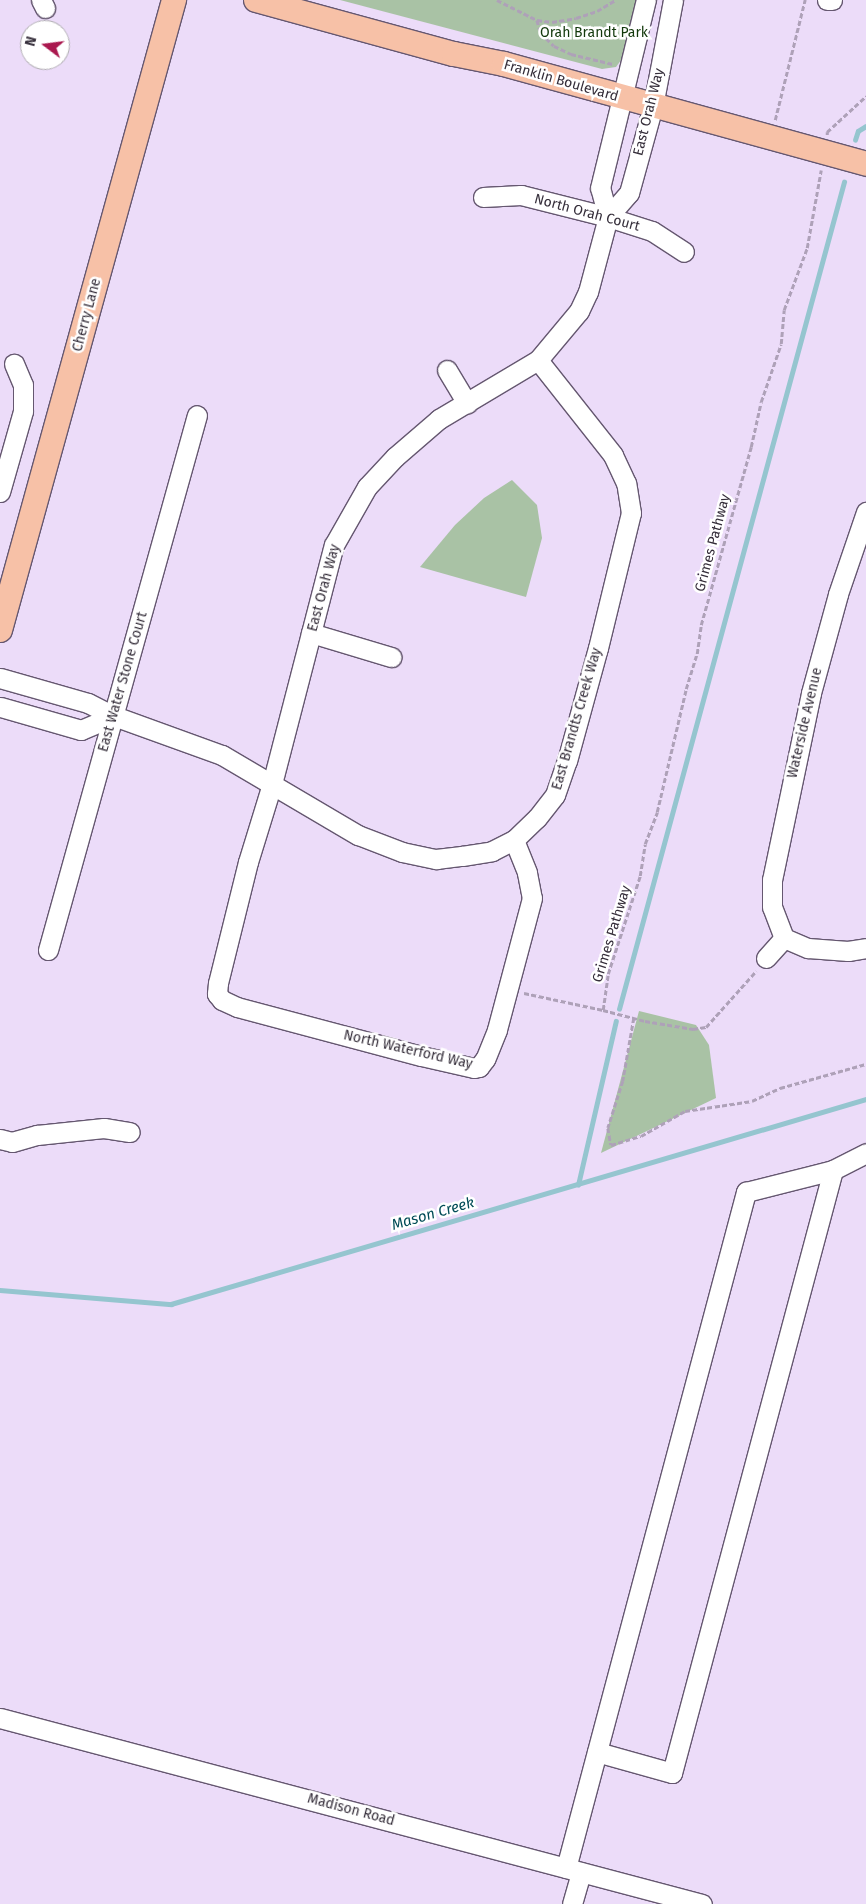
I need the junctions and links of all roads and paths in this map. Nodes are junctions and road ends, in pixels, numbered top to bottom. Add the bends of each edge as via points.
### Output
1 (174, 0) edge
2 (256, 0) edge
3 (497, 0) edge
4 (615, 0) edge
5 (646, 0) edge
6 (673, 0) edge
7 (805, 0) edge
8 (827, 0) edge
9 (832, 0) edge
10 (537, 20) junction
11 (613, 65) dead end
12 (866, 96) edge
13 (622, 98) junction
14 (653, 106) junction
15 (770, 138) junction
16 (824, 153) junction
17 (866, 164) edge
18 (483, 197) dead end
19 (608, 217) junction
20 (684, 252) dead end
21 (538, 360) junction
22 (14, 364) dead end
23 (447, 370) dead end
24 (467, 403) junction
25 (197, 415) dead end
26 (0, 492) edge
27 (866, 512) edge
28 (5, 594) edge
29 (0, 630) edge
30 (311, 633) junction
31 (392, 657) dead end
32 (0, 678) edge
33 (0, 707) edge
34 (114, 716) junction
35 (272, 784) junction
36 (514, 840) junction
37 (784, 938) junction
38 (866, 948) edge
39 (48, 950) dead end
40 (766, 958) joint
41 (508, 989) junction
42 (222, 1000) joint
43 (603, 1010) junction
44 (634, 1018) junction
45 (866, 1064) edge
46 (130, 1132) dead end
47 (0, 1139) edge
48 (866, 1153) edge
49 (833, 1170) junction
50 (0, 1718) edge
51 (597, 1752) junction
52 (574, 1870) junction
53 (572, 1904) edge
54 (702, 1904) edge

1 - 28 main road, Cherry Lane
2 - 13 main road, Franklin Boulevard
3 - 10 path
4 - 10 path via 576,18 552,22
5 - 13 street
6 - 14 street, East Orah Way
7 - 15 path
8 - 9 street
10 - 11 path via 541,33 554,46
12 - 16 path, Grimes Pathway via 827,132
13 - 14 main road, Franklin Boulevard
13 - 19 street via 600,188
14 - 15 main road, Franklin Boulevard
14 - 19 street, East Orah Way via 629,193
15 - 16 main road, Franklin Boulevard
16 - 17 main road, Franklin Boulevard
16 - 43 path, Grimes Pathway via 807,248 784,310 781,344 761,402 701,625 697,654 657,812 645,844 640,876 608,974
18 - 19 street, North Orah Court via 522,195
19 - 20 street, North Orah Court via 652,231
19 - 21 street, East Orah Way via 588,292 579,311
21 - 24 street, East Orah Way
21 - 36 street, East Brandts Creek Way via 613,455 626,483 631,513 595,658 555,795
22 - 26 street via 23,385 23,411
23 - 24 street
24 - 30 street, East Orah Way via 439,419 395,457 367,487 334,545
25 - 34 street, East Water Stone Court
27 - 37 street, Waterside Avenue via 838,594 811,693 772,880 772,908
28 - 29 main road, Cherry Lane
30 - 31 street
30 - 35 street, East Orah Way
32 - 34 street, East Brandts Creek Way via 88,703
33 - 34 street via 81,730
34 - 35 street, East Brandts Creek Way via 222,755
34 - 39 street, East Water Stone Court
35 - 36 street, East Brandts Creek Way via 358,835 402,852 436,858 462,856 492,851
35 - 42 street, East Orah Way via 248,862 218,983 217,994
36 - 41 street, North Waterford Way via 527,873 532,898
37 - 38 street via 808,948 848,951
37 - 40 street
40 - 44 path via 746,985 706,1027 693,1029
41 - 42 street, North Waterford Way via 485,1059 474,1068 246,1010
41 - 43 path
43 - 44 path
44 - 45 path via 624,1081 608,1128 611,1145 641,1136 685,1111 752,1101 780,1088
46 - 47 street via 104,1128 37,1135 12,1142
48 - 49 street
49 - 51 street via 746,1192
49 - 51 street via 672,1773
50 - 52 street, Madison Road
51 - 52 street
52 - 53 street
52 - 54 street, Madison Road

